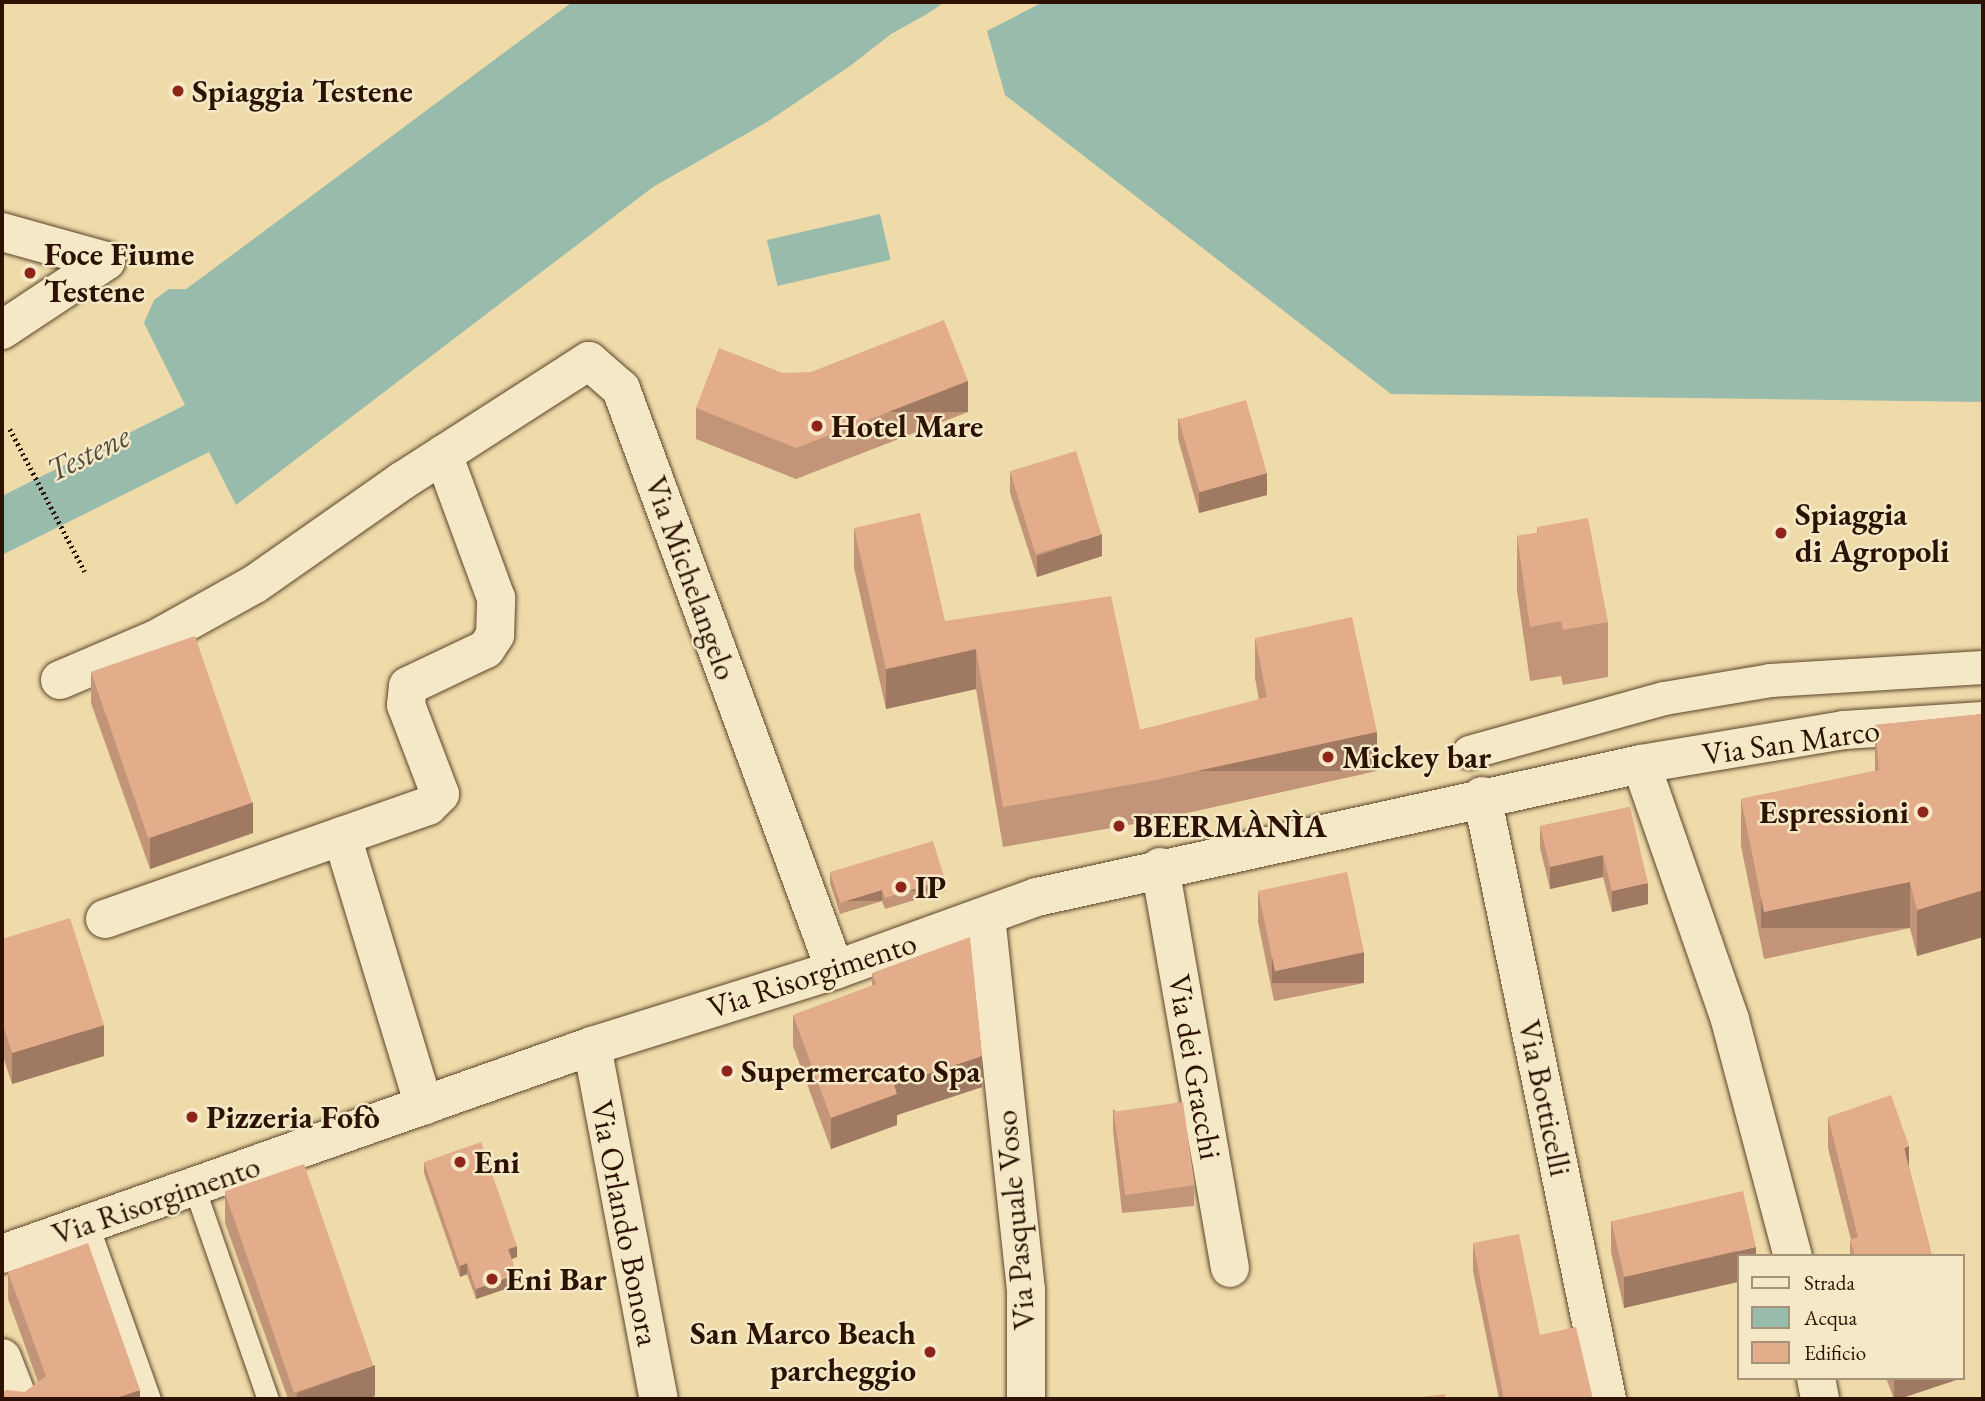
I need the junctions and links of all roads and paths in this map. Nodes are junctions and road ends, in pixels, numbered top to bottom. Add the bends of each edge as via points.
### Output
1 (2, 232) edge
2 (2, 330) edge
3 (10, 429) dead end
4 (443, 454) junction
5 (85, 572) dead end
6 (1983, 667) edge
7 (60, 680) dead end
8 (1983, 721) edge
9 (1469, 752) dead end
10 (1641, 764) junction
11 (1482, 796) junction
12 (342, 836) junction
13 (1160, 867) junction
14 (986, 916) junction
15 (105, 919) dead end
16 (835, 970) junction
17 (592, 1046) junction
18 (424, 1106) junction
19 (194, 1187) junction
20 (88, 1224) junction
21 (1792, 1254) edge
22 (2, 1255) edge
23 (1230, 1268) dead end
24 (2, 1357) edge
25 (1816, 1380) edge
26 (18, 1399) edge
27 (149, 1399) edge
28 (268, 1399) edge
29 (659, 1399) edge
30 (1026, 1399) edge
31 (1607, 1399) edge
32 (1820, 1399) edge

1 - 2 street via 106,261
3 - 5 path
4 - 7 street, Via Michelangelo via 255,584 156,639
4 - 12 street via 496,598 495,635 486,649 408,686 406,705 440,794 428,806
4 - 16 street, Via Michelangelo via 589,361 621,389
6 - 9 street via 1770,680 1664,698
8 - 10 street, Via San Marco via 1844,730
10 - 11 street, Via Risorgimento
10 - 21 street via 1730,1020
11 - 13 street, Via Risorgimento
11 - 31 street, Via Botticelli
12 - 15 street
12 - 18 street
13 - 14 street, Via Risorgimento via 1037,897
13 - 23 street, Via dei Gracchi
14 - 16 street, Via Risorgimento
14 - 30 street, Via Pasquale Voso via 1026,1290
16 - 17 street, Via Risorgimento
17 - 18 street, Via Risorgimento
17 - 29 street, Via Orlando Bonora
18 - 19 street, Via Risorgimento
19 - 20 street, Via Risorgimento
19 - 28 lane
20 - 22 street, Via Risorgimento
20 - 27 lane
24 - 26 street
25 - 32 street

